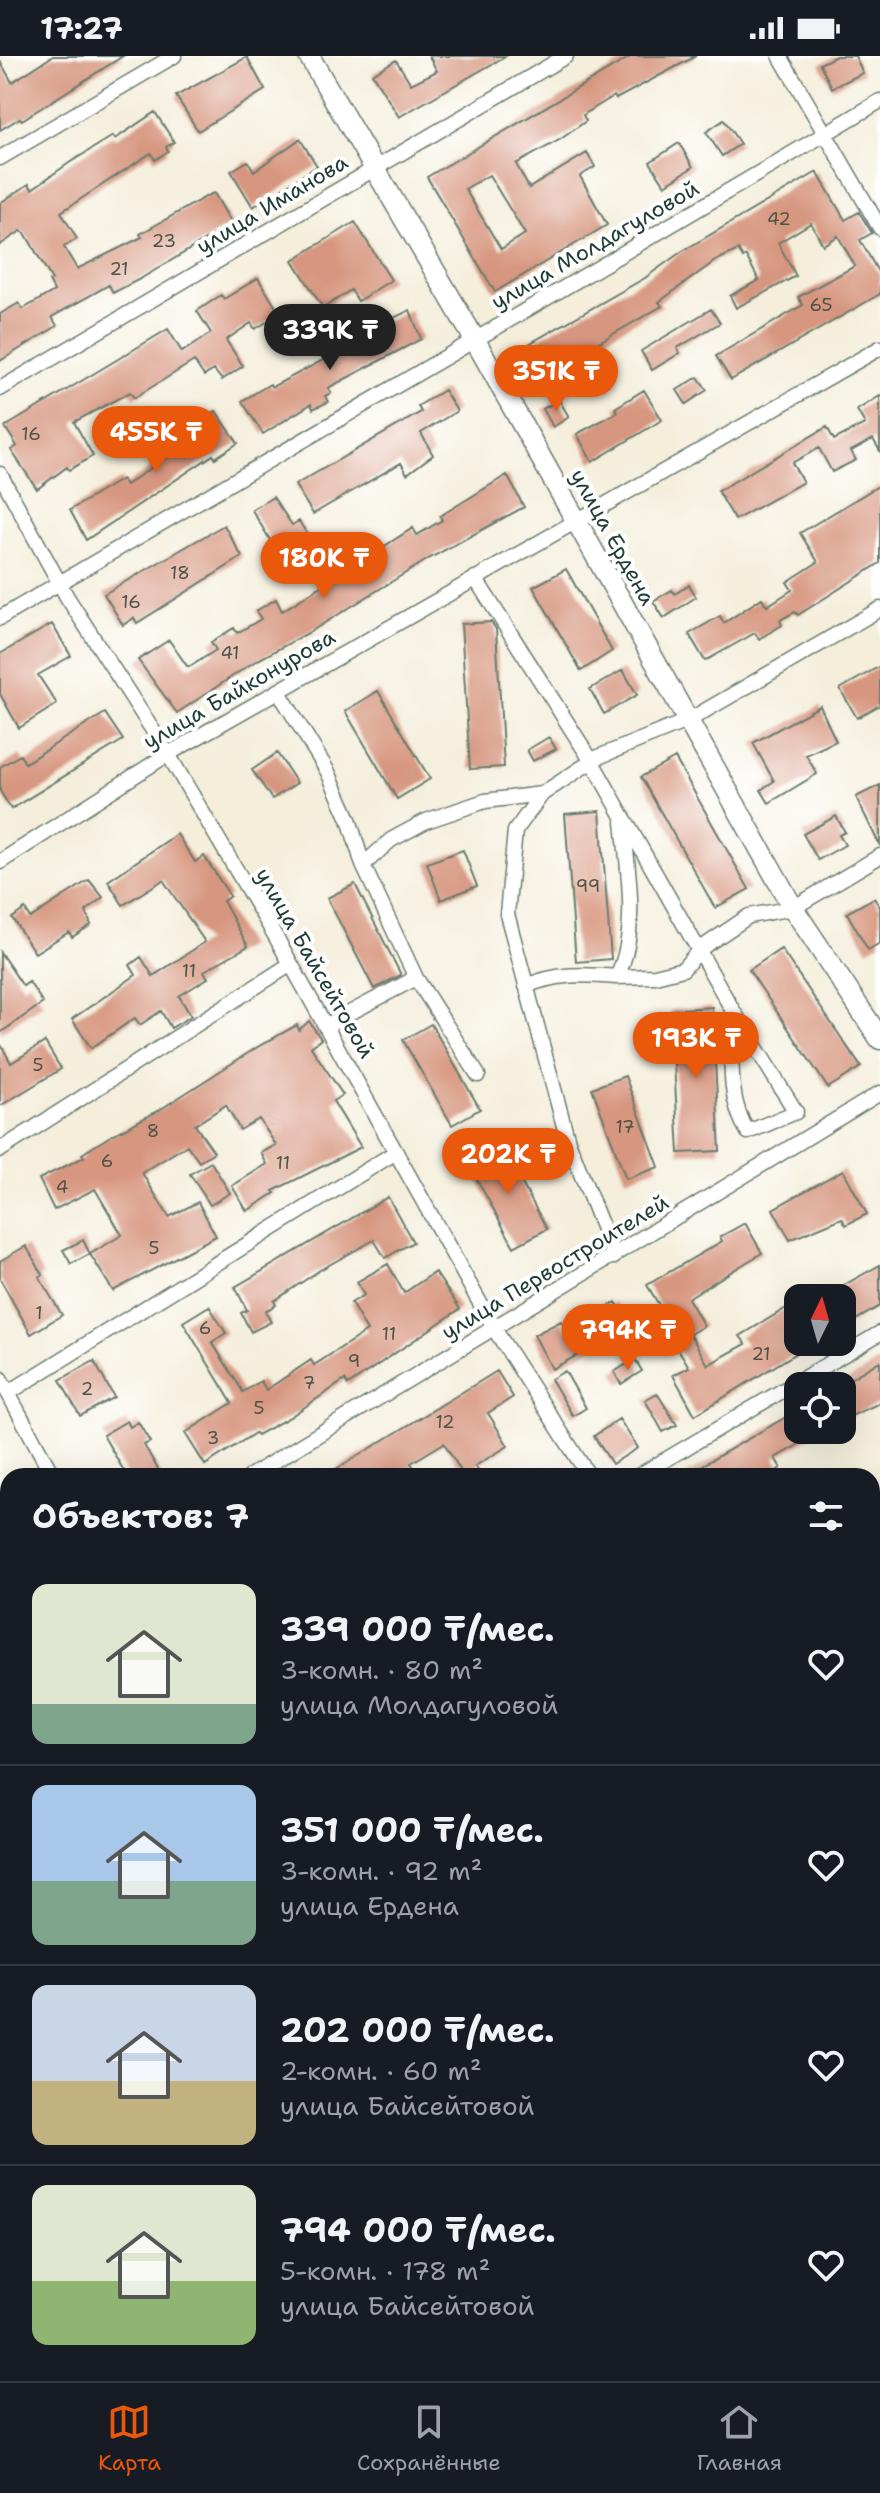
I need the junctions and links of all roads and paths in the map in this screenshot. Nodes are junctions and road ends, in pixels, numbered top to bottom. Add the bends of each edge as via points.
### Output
1 (174, 56) edge
2 (309, 56) edge
3 (566, 56) edge
4 (780, 56) edge
5 (880, 101) edge
6 (826, 133) junction
7 (0, 158) edge
8 (376, 167) junction
9 (880, 228) edge
10 (475, 340) junction
11 (880, 348) edge
12 (0, 389) edge
13 (0, 474) edge
14 (575, 519) junction
15 (475, 578) junction
16 (60, 582) junction
17 (880, 609) edge
18 (0, 618) edge
19 (279, 692) junction
20 (689, 720) junction
21 (168, 754) junction
22 (592, 761) junction
23 (542, 794) junction
24 (623, 815) junction
25 (880, 856) edge
26 (0, 862) edge
27 (363, 865) junction
28 (793, 908) junction
29 (700, 949) junction
30 (291, 964) junction
31 (617, 977) junction
32 (416, 978) junction
33 (526, 986) junction
34 (732, 1009) junction
35 (325, 1026) junction
36 (880, 1039) edge
37 (478, 1075) dead end
38 (880, 1093) edge
39 (0, 1150) edge
40 (396, 1152) junction
41 (614, 1257) junction
42 (495, 1330) junction
43 (880, 1333) edge
44 (0, 1378) edge
45 (8, 1393) junction
46 (49, 1468) edge
47 (263, 1468) edge
48 (584, 1468) edge
49 (652, 1468) edge

1 - 7 street
2 - 8 street, улица Ердена
3 - 8 street, улица Иманова
4 - 6 street
5 - 6 street, улица Молдагуловой
6 - 9 street
6 - 10 street, улица Молдагуловой
8 - 10 street, улица Ердена
8 - 12 street, улица Иманова
10 - 14 street, улица Ердена
10 - 16 street, улица Молдагуловой
11 - 14 street, улица Байконурова
13 - 16 street, улица Байсейтовой
14 - 15 street, улица Байконурова
14 - 20 street, улица Ердена
15 - 19 street, улица Байконурова
15 - 22 street
16 - 18 street, улица Молдагуловой
16 - 21 street, улица Байсейтовой
17 - 20 street
19 - 21 street, улица Байконурова
19 - 27 street via 328,772
20 - 22 street
20 - 28 street, улица Ердена
21 - 26 street, улица Байконурова
21 - 30 street, улица Байсейтовой
22 - 23 street
22 - 24 street
23 - 27 street via 485,801 426,821 391,840
23 - 33 street via 515,831 511,862 507,914
24 - 29 street
24 - 31 street via 630,889 627,957
25 - 28 street
27 - 32 street
28 - 29 street via 749,916
28 - 36 street, улица Ердена
29 - 31 street via 683,969
29 - 34 street
30 - 35 street, улица Байсейтовой
30 - 39 street
31 - 33 street via 578,973
32 - 35 street
32 - 37 street
33 - 41 street via 568,1141
34 - 34 street via 796,1112 748,1132 738,1118 733,1094
35 - 40 street, улица Байсейтовой
38 - 41 street, улица Первостроителей
40 - 42 street, улица Байсейтовой
40 - 45 street
41 - 42 street, улица Первостроителей
42 - 47 street, улица Первостроителей
42 - 48 street, улица Байсейтовой
43 - 49 street
44 - 45 street
45 - 46 street

